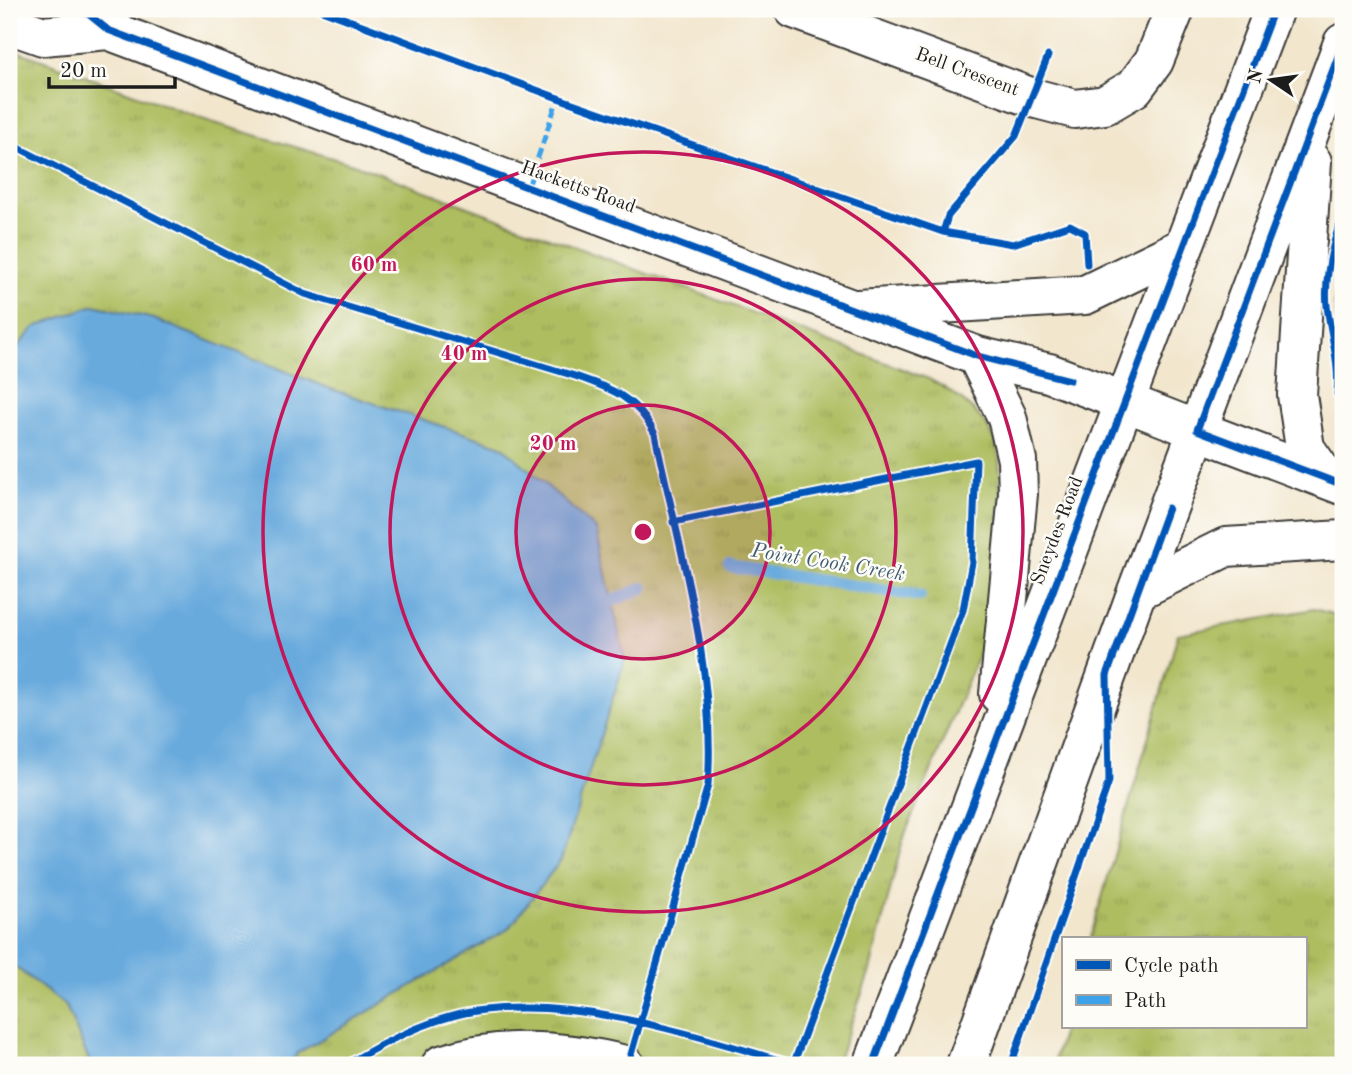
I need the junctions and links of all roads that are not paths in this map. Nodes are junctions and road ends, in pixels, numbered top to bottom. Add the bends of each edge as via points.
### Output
1 (794, 9) edge
2 (1175, 9) edge
3 (1274, 9) edge
4 (102, 16) edge
5 (35, 23) edge
6 (1343, 43) edge
7 (1317, 114) junction
8 (1184, 247) junction
9 (859, 309) junction
10 (977, 356) junction
11 (1123, 401) junction
12 (1197, 430) junction
13 (1334, 482) edge
14 (1343, 540) edge
15 (1137, 590) junction
16 (992, 758) junction
17 (441, 1065) edge
18 (625, 1065) edge
19 (873, 1065) edge
20 (966, 1065) edge

1 - 2 main road, Bell Crescent via 1075,109 1105,105 1134,88 1154,61
3 - 8 main road, Sneydes Road
4 - 5 main road, Hacketts Road
4 - 9 main road, Hacketts Road
6 - 7 main road
7 - 12 main road
7 - 13 main road via 1297,394 1305,448
8 - 9 main road via 1085,295
8 - 11 main road, Sneydes Road
9 - 10 main road, Hacketts Road
10 - 11 main road, Hacketts Road via 1049,373
10 - 16 main road via 1007,416 1017,460 1010,594
11 - 12 main road, Hacketts Road
11 - 16 main road, Sneydes Road
12 - 13 main road
12 - 15 main road
14 - 15 main road via 1226,547
15 - 20 main road
16 - 19 main road, Sneydes Road
17 - 18 main road via 481,1055 535,1051

